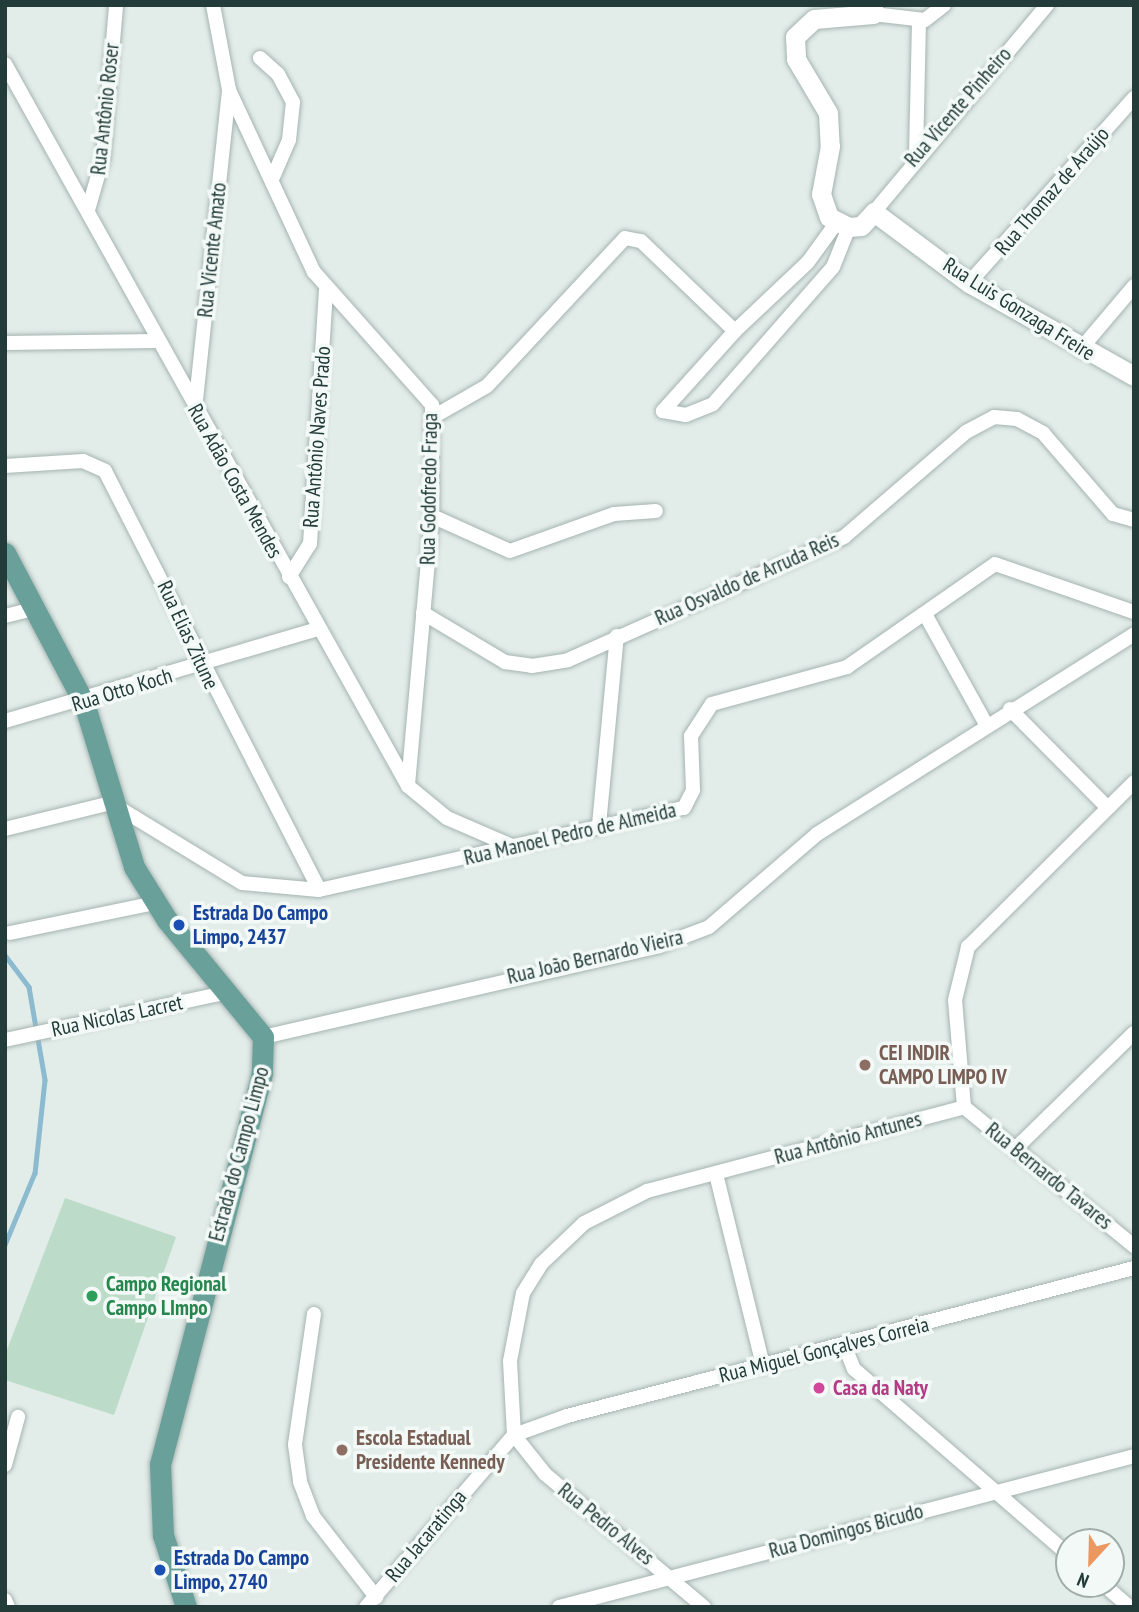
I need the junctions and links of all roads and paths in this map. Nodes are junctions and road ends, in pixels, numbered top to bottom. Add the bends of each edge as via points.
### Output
1 (116, 5) edge
2 (213, 5) edge
3 (944, 5) edge
4 (1048, 5) edge
5 (873, 10) edge
6 (919, 21) junction
7 (260, 58) dead end
8 (5, 64) edge
9 (229, 90) junction
10 (1134, 98) edge
11 (916, 155) junction
12 (273, 177) junction
13 (88, 210) junction
14 (874, 212) junction
15 (843, 225) junction
16 (969, 283) junction
17 (1134, 286) edge
18 (326, 290) junction
19 (735, 331) junction
20 (156, 341) junction
21 (5, 343) edge
22 (1080, 351) junction
23 (1134, 376) edge
24 (195, 409) junction
25 (433, 416) junction
26 (5, 466) edge
27 (656, 511) dead end
28 (432, 516) junction
29 (1134, 520) edge
30 (5, 553) edge
31 (289, 577) junction
32 (33, 609) junction
33 (1134, 612) edge
34 (423, 613) junction
35 (925, 614) junction
36 (5, 616) edge
37 (318, 629) junction
38 (1134, 634) edge
39 (617, 636) junction
40 (201, 666) junction
41 (84, 703) junction
42 (1010, 709) junction
43 (5, 721) edge
44 (986, 723) junction
45 (1134, 782) edge
46 (408, 786) junction
47 (1128, 793) edge
48 (111, 803) junction
49 (1107, 807) junction
50 (599, 825) junction
51 (5, 829) edge
52 (515, 847) junction
53 (319, 890) junction
54 (155, 903) junction
55 (10, 933) dead end
56 (229, 992) junction
57 (1134, 1033) edge
58 (263, 1037) junction
59 (13, 1038) edge
60 (964, 1107) junction
61 (1015, 1149) junction
62 (716, 1174) junction
63 (1134, 1246) edge
64 (1134, 1268) edge
65 (314, 1314) dead end
66 (845, 1347) junction
67 (763, 1366) junction
68 (18, 1417) dead end
69 (514, 1435) junction
70 (1134, 1456) edge
71 (5, 1465) edge
72 (994, 1491) junction
73 (1055, 1543) edge
74 (670, 1577) junction
75 (5, 1600) edge
76 (371, 1602) edge
77 (8, 1607) edge
78 (186, 1607) edge
79 (559, 1607) edge
80 (704, 1607) edge

1 - 13 street, Rua Antônio Roser via 103,158
2 - 9 street, Rua Godofredo Fraga
3 - 6 street
4 - 11 street, Rua Vicente Pinheiro
5 - 6 street
5 - 15 street via 814,19 794,43 796,59 828,113 830,146 821,194 823,208
6 - 11 street
7 - 12 street via 278,74 293,102 289,140
8 - 13 street, Rua Adão Costa Mendes
9 - 12 street, Rua Godofredo Fraga
9 - 24 street, Rua Vicente Amato
10 - 16 street, Rua Thomaz de Araújo
11 - 14 street, Rua Vicente Pinheiro
12 - 18 street, Rua Godofredo Fraga
13 - 20 street, Rua Adão Costa Mendes
14 - 15 street via 861,226
14 - 16 street, Rua Luis Gonzaga Freire
15 - 19 street
15 - 19 street via 833,267 713,404 686,415 663,411
16 - 22 street, Rua Luis Gonzaga Freire
17 - 22 street
18 - 25 street, Rua Godofredo Fraga via 421,385
18 - 31 street, Rua Antônio Naves Prado via 310,544
19 - 25 street via 641,241 625,238 487,386
20 - 21 street
20 - 24 street, Rua Adão Costa Mendes
22 - 23 street, Rua Luis Gonzaga Freire
24 - 31 street, Rua Adão Costa Mendes
25 - 28 street, Rua Godofredo Fraga
26 - 40 street, Rua Elias Zitune via 83,461 105,471 191,631
27 - 28 street via 614,514 510,551
28 - 34 street, Rua Godofredo Fraga
29 - 39 street, Rua Osvaldo de Arruda Reis via 1113,514 1043,433 1017,419 994,417 966,432 844,537
30 - 32 main road, Estrada do Campo Limpo
31 - 37 street, Rua Adão Costa Mendes
32 - 36 street
32 - 41 main road, Estrada do Campo Limpo
33 - 35 street, Rua Manoel Pedro de Almeida via 995,564
34 - 39 street, Rua Osvaldo de Arruda Reis via 481,652 521,666 568,660
34 - 46 street, Rua Godofredo Fraga
35 - 44 street
35 - 50 street, Rua Manoel Pedro de Almeida via 848,667 739,692 712,704 691,736 688,805
37 - 40 street, Rua Otto Koch
37 - 46 street, Rua Adão Costa Mendes
38 - 42 street, Rua João Bernardo Vieira
39 - 50 street
40 - 41 street, Rua Otto Koch
40 - 53 street, Rua Elias Zitune
41 - 43 street, Rua Otto Koch
41 - 48 main road, Estrada do Campo Limpo
42 - 44 street, Rua João Bernardo Vieira
42 - 49 street
44 - 58 street, Rua João Bernardo Vieira via 817,834 735,911 688,936
45 - 47 street
46 - 52 street, Rua Adão Costa Mendes via 447,818
47 - 49 street
48 - 51 street
48 - 53 street, Rua Manoel Pedro de Almeida via 229,878 270,889
48 - 54 main road, Estrada do Campo Limpo
49 - 60 street via 968,947 955,1000
50 - 52 street, Rua Manoel Pedro de Almeida
52 - 53 street, Rua Manoel Pedro de Almeida
54 - 55 street
54 - 56 main road, Estrada do Campo Limpo
56 - 58 main road, Estrada do Campo Limpo
56 - 59 street, Rua Nicolas Lacret
57 - 61 street
58 - 78 main road, Estrada do Campo Limpo via 262,1073 160,1464 163,1535
60 - 61 street, Rua Bernardo Tavares
60 - 62 street, Rua Antônio Antunes
61 - 63 street, Rua Bernardo Tavares
62 - 67 street
62 - 69 street, Rua Antônio Antunes via 613,1203 541,1264 523,1293 513,1334
64 - 66 street, Rua Miguel Gonçalves Correia
65 - 76 street via 295,1445 300,1482 313,1517
66 - 67 street, Rua Miguel Gonçalves Correia
66 - 72 street via 854,1369
67 - 69 street, Rua Miguel Gonçalves Correia
68 - 71 street
69 - 74 street, Rua Pedro Alves via 545,1474
69 - 76 street, Rua Jacaratinga
70 - 72 street, Rua Domingos Bicudo
72 - 73 street
72 - 74 street, Rua Domingos Bicudo
74 - 79 street, Rua Domingos Bicudo
74 - 80 street, Rua Pedro Alves
75 - 77 street

